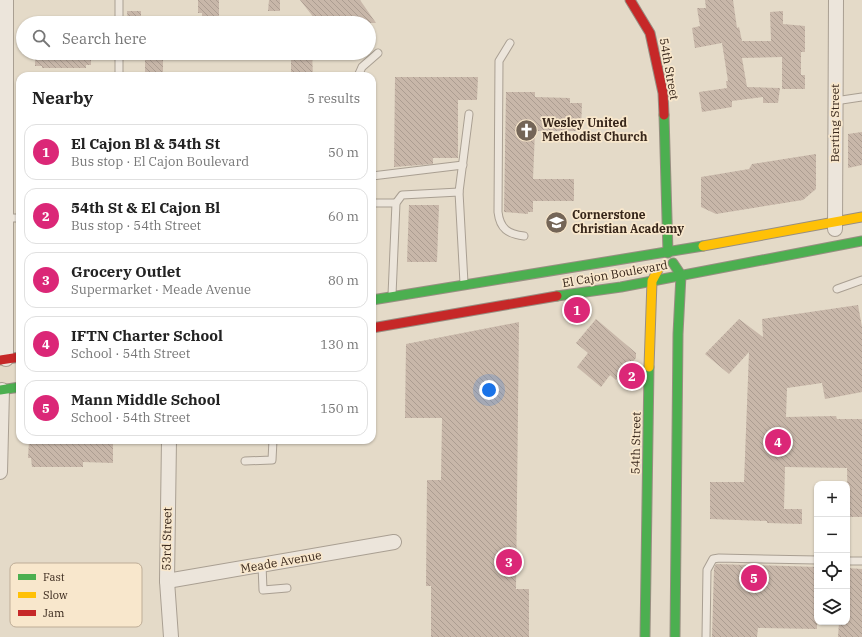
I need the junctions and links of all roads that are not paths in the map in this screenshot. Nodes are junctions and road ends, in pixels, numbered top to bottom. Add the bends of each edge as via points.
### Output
1 (6, 0) edge
2 (119, 0) edge
3 (630, 0) edge
4 (836, 0) edge
5 (119, 16) edge
6 (510, 43) dead end
7 (119, 60) edge
8 (370, 60) edge
9 (119, 72) edge
10 (360, 72) edge
11 (862, 97) edge
12 (835, 101) junction
13 (469, 114) dead end
14 (463, 165) junction
15 (376, 176) edge
16 (460, 192) junction
17 (376, 202) edge
18 (396, 202) junction
19 (862, 217) edge
20 (14, 218) edge
21 (836, 223) junction
22 (524, 236) dead end
23 (862, 241) edge
24 (834, 245) junction
25 (668, 253) junction
26 (3, 268) edge
27 (681, 275) junction
28 (862, 280) edge
29 (652, 281) junction
30 (464, 286) junction
31 (837, 289) dead end
32 (392, 297) junction
33 (376, 299) edge
34 (376, 327) edge
35 (9, 359) edge
36 (16, 388) edge
37 (1, 390) edge
38 (169, 444) edge
39 (272, 444) edge
40 (245, 461) dead end
41 (0, 472) edge
42 (394, 542) dead end
43 (814, 560) edge
44 (850, 561) edge
45 (862, 561) edge
46 (262, 565) junction
47 (167, 581) junction
48 (287, 588) dead end
49 (172, 637) edge
50 (645, 637) edge
51 (675, 637) edge
52 (706, 637) edge

1 - 20 street
2 - 5 lane
3 - 25 main road, 54th Street via 650,33 663,93
4 - 12 street, Berting Street
6 - 22 lane via 499,61 498,212 499,222 504,228 511,234
7 - 9 lane
8 - 10 lane
11 - 12 lane
12 - 21 street, Berting Street
13 - 14 lane
14 - 15 lane
14 - 16 lane
16 - 18 lane via 402,195
16 - 30 lane
17 - 18 lane
18 - 32 lane
19 - 21 main road, El Cajon Boulevard
20 - 26 street
21 - 24 street, Berting Street
21 - 25 main road, El Cajon Boulevard
23 - 24 main road, El Cajon Boulevard
24 - 27 main road, El Cajon Boulevard
25 - 27 main road, 54th Street
25 - 29 main road, 54th Street
25 - 30 main road, El Cajon Boulevard
26 - 35 street
27 - 29 main road, El Cajon Boulevard
27 - 51 main road via 678,334
28 - 31 lane
29 - 34 main road, El Cajon Boulevard
29 - 50 main road, 54th Street
30 - 32 main road, El Cajon Boulevard
32 - 33 main road, El Cajon Boulevard
36 - 37 main road
37 - 41 street
38 - 47 street, 53rd Street
39 - 40 lane via 272,460
42 - 46 street, Meade Avenue
43 - 52 lane via 713,560 707,570
44 - 45 lane
46 - 47 street, Meade Avenue
46 - 48 lane via 263,590
47 - 49 street, 53rd Street

